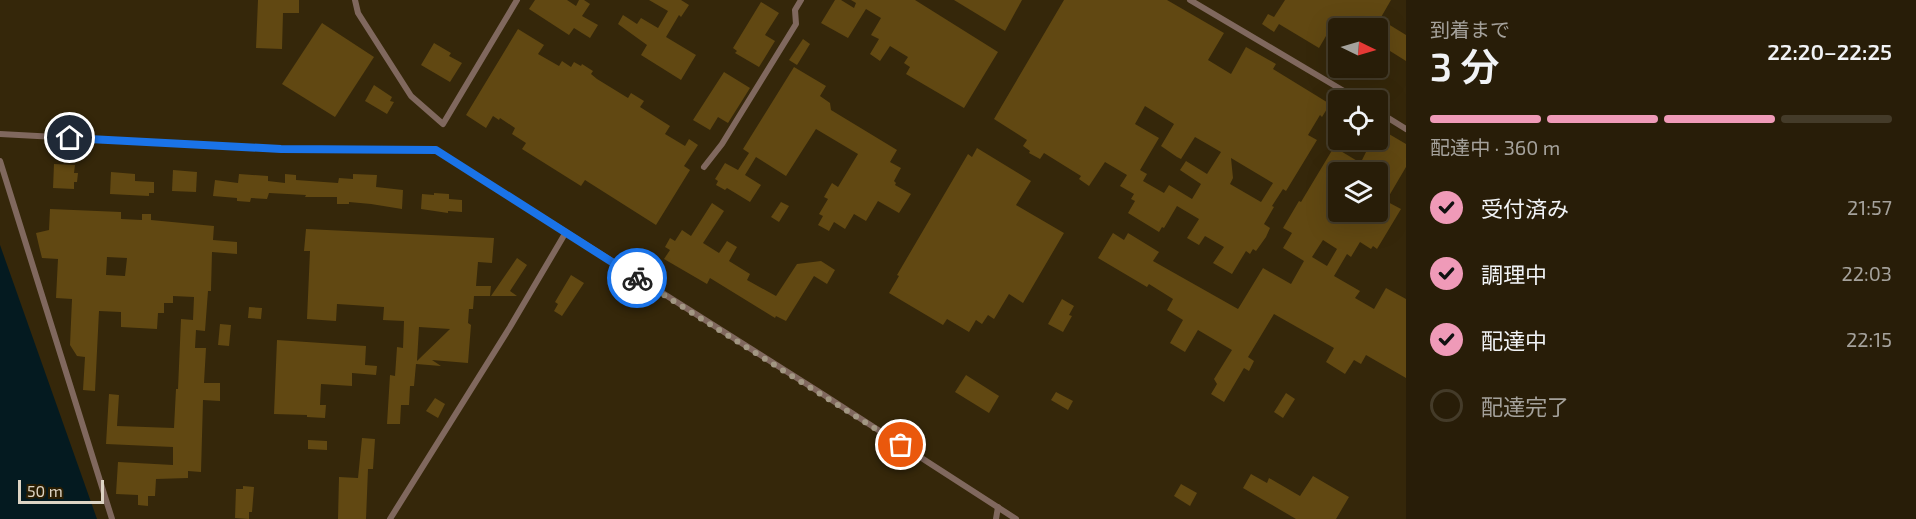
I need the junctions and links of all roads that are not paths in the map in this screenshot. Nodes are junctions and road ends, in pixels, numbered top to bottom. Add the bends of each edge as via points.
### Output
1 (355, 0) edge
2 (517, 0) edge
3 (801, 0) edge
4 (1190, 0) edge
5 (1342, 90) edge
6 (1388, 118) edge
7 (1406, 129) edge
8 (0, 134) edge
9 (0, 161) edge
10 (704, 167) dead end
11 (566, 232) junction
12 (998, 507) junction
13 (112, 519) edge
14 (390, 519) edge
15 (996, 519) edge
16 (1016, 519) edge

1 - 2 lane via 358,13 411,96 443,124
3 - 10 lane via 795,10 796,24
4 - 5 lane
6 - 7 lane
8 - 11 lane via 281,149 436,150
9 - 13 lane
11 - 12 lane
11 - 14 lane
12 - 15 lane
12 - 16 lane

